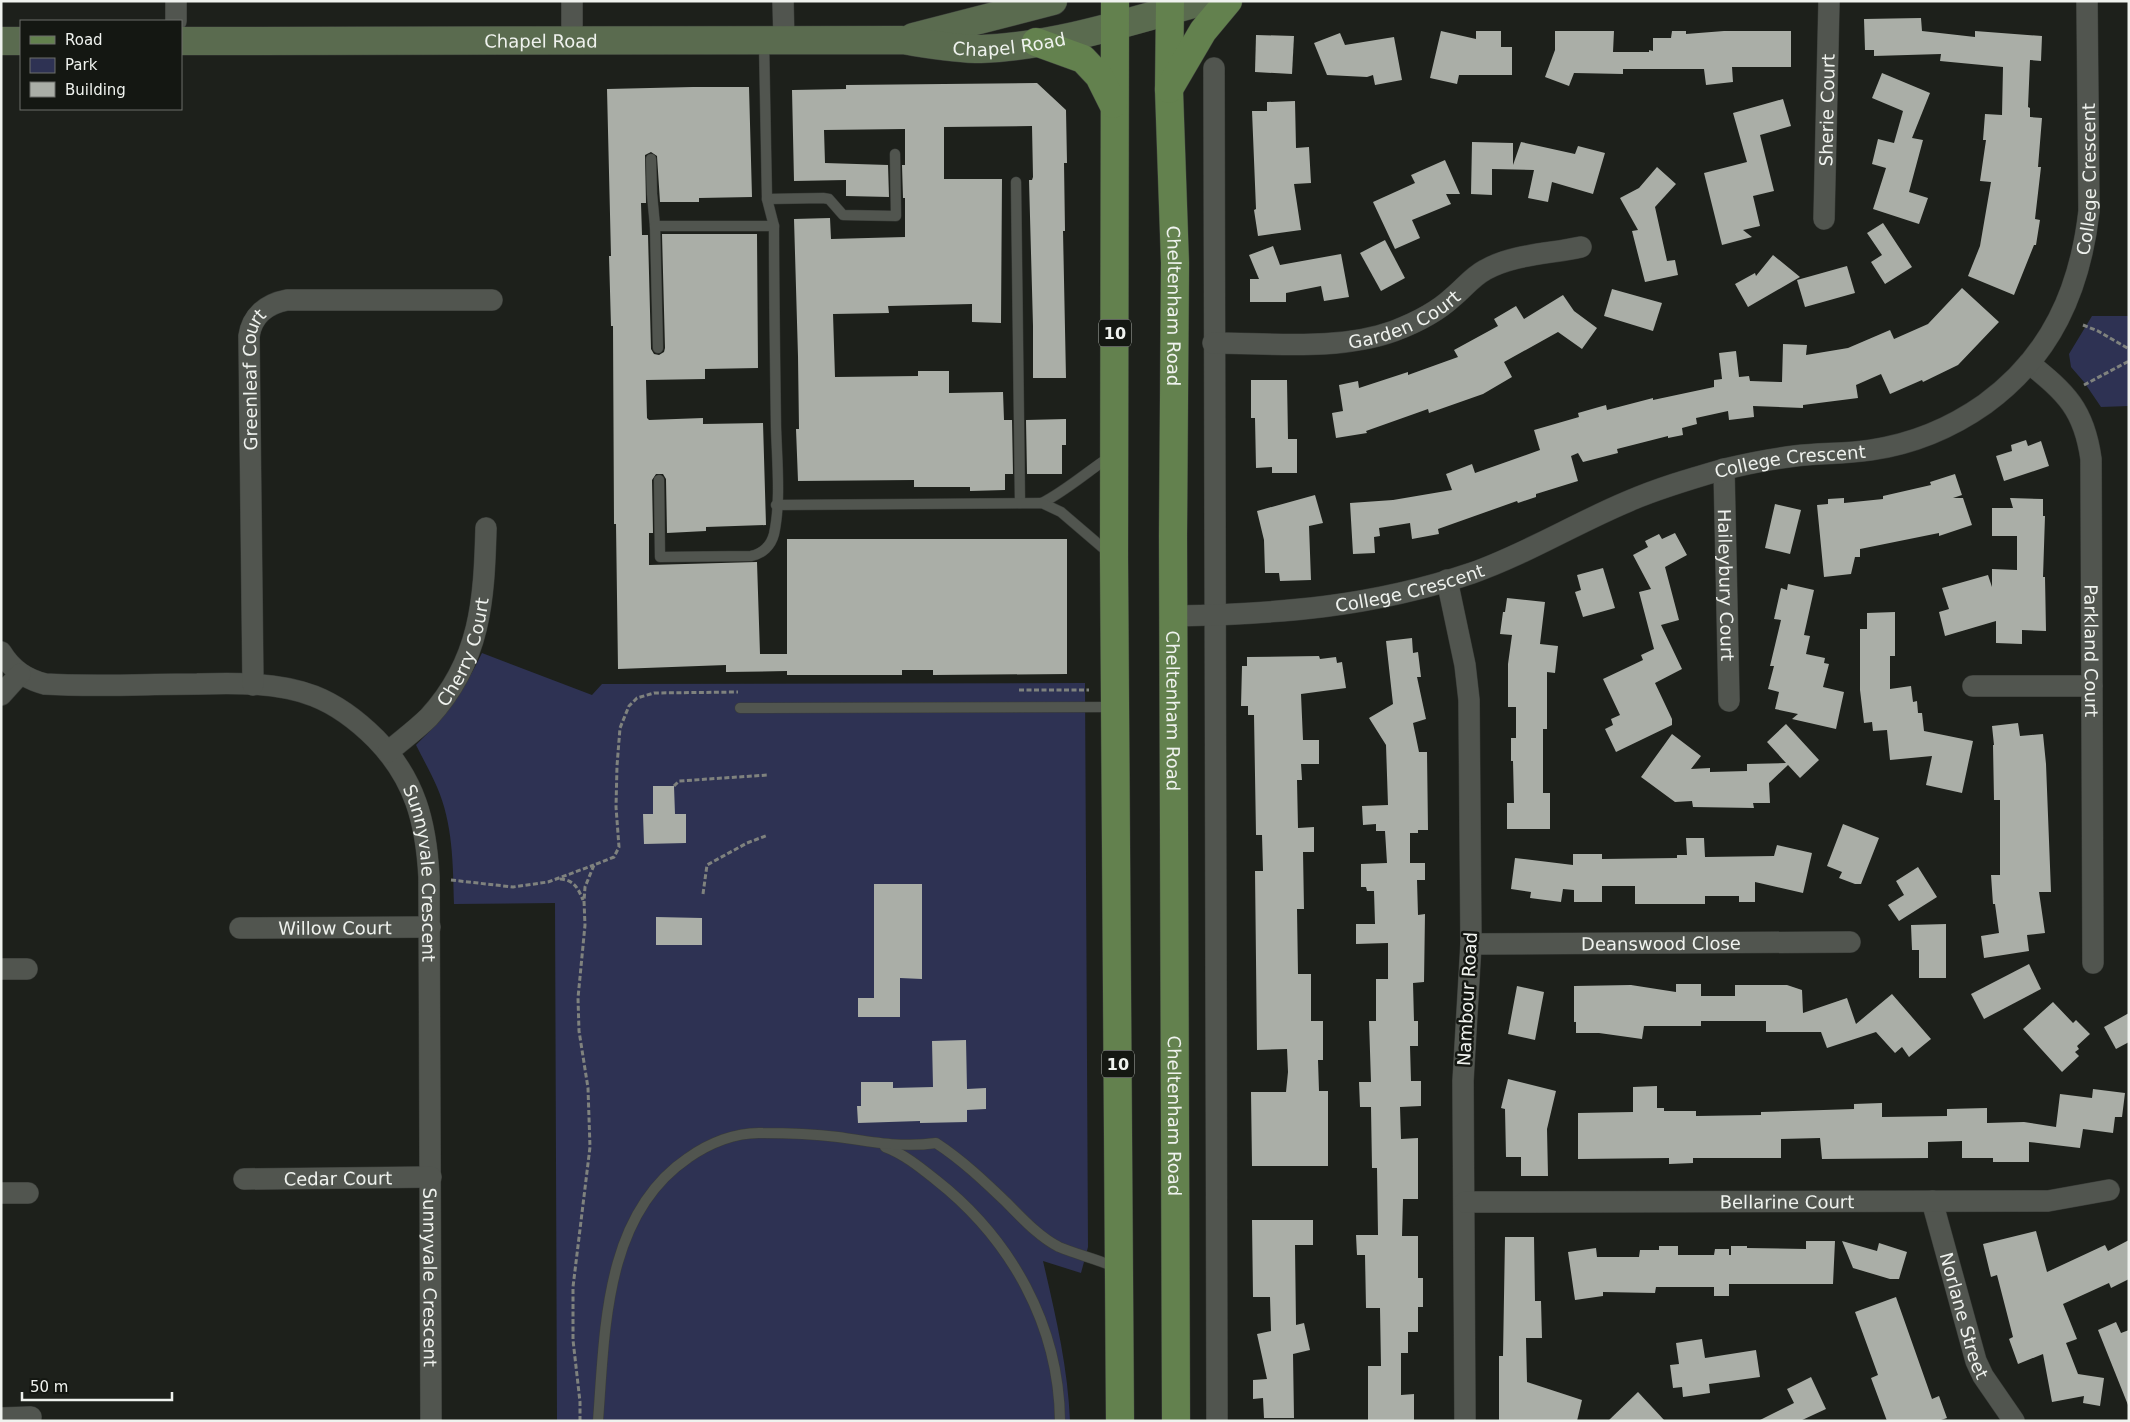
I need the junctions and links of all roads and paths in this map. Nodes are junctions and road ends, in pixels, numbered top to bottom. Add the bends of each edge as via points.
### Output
1 (176, 1) edge
2 (572, 1) edge
3 (783, 1) edge
4 (1053, 1) edge
5 (1204, 1) edge
6 (1228, 1) edge
7 (1829, 1) edge
8 (2087, 1) edge
9 (1170, 6) edge
10 (1115, 14) edge
11 (176, 20) edge
12 (902, 40) junction
13 (1, 41) edge
14 (20, 41) edge
15 (182, 41) edge
16 (572, 42) junction
17 (774, 42) junction
18 (1036, 42) junction
19 (1214, 68) dead end
20 (1169, 90) junction
21 (1114, 108) junction
22 (895, 154) dead end
23 (652, 158) dead end
24 (1016, 182) dead end
25 (767, 199) junction
26 (1824, 219) dead end
27 (655, 226) junction
28 (774, 226) junction
29 (1581, 247) dead end
30 (492, 300) dead end
31 (2083, 325) dead end
32 (1213, 343) junction
33 (658, 348) dead end
34 (2129, 349) edge
35 (2129, 361) edge
36 (2029, 363) junction
37 (2084, 385) dead end
38 (1115, 454) junction
39 (1724, 469) junction
40 (659, 480) dead end
41 (1020, 503) junction
42 (1042, 503) junction
43 (776, 505) junction
44 (486, 528) dead end
45 (1114, 558) junction
46 (1447, 580) junction
47 (1214, 615) junction
48 (1174, 616) junction
49 (1, 652) edge
50 (20, 674) junction
51 (253, 685) junction
52 (1973, 686) dead end
53 (2092, 686) junction
54 (1010, 690) dead end
55 (1089, 690) dead end
56 (744, 692) dead end
57 (1, 695) edge
58 (1729, 702) dead end
59 (1116, 706) junction
60 (740, 708) dead end
61 (388, 752) junction
62 (768, 775) dead end
63 (674, 786) dead end
64 (768, 835) dead end
65 (594, 865) junction
66 (560, 879) junction
67 (451, 880) dead end
68 (703, 894) dead end
69 (584, 901) junction
70 (430, 927) junction
71 (240, 928) dead end
72 (1850, 942) dead end
73 (1472, 944) junction
74 (2093, 963) dead end
75 (27, 969) dead end
76 (1, 970) edge
77 (876, 1144) junction
78 (431, 1177) junction
79 (244, 1179) dead end
80 (2109, 1190) dead end
81 (1, 1193) edge
82 (28, 1193) dead end
83 (1932, 1201) junction
84 (1465, 1202) junction
85 (1119, 1269) junction
86 (31, 1417) dead end
87 (1, 1418) edge
88 (431, 1421) edge
89 (580, 1421) edge
90 (598, 1421) edge
91 (1060, 1421) edge
92 (1120, 1421) edge
93 (1176, 1421) edge
94 (1217, 1421) edge
95 (1465, 1421) edge
96 (2014, 1421) edge

1 - 11 street
2 - 16 street
3 - 17 street
4 - 12 main road, Chapel Road
5 - 9 main road, Chapel Road
6 - 20 main road via 1203,30
7 - 26 street, Sherie Court
8 - 36 street, College Crescent via 2089,211 2086,237 2069,298 2053,330
9 - 10 main road, Chapel Road
9 - 20 main road, Cheltenham Road
10 - 18 main road, Chapel Road
10 - 21 main road, 10
12 - 17 main road, Chapel Road
12 - 18 main road, Chapel Road via 978,49
13 - 14 main road
15 - 16 main road, Chapel Road
16 - 17 main road, Chapel Road
17 - 25 lane
18 - 21 main road via 1083,60 1099,76
19 - 32 street
20 - 48 main road, Cheltenham Road via 1175,263
21 - 38 main road, 10
22 - 25 lane via 896,216 843,215 823,198
23 - 27 lane
24 - 41 lane
25 - 28 lane
27 - 28 lane
27 - 33 lane
28 - 43 lane
29 - 32 street, Garden Court via 1508,260 1486,269 1435,311 1379,336 1335,344
30 - 51 street, Greenleaf Court via 286,300 268,305 254,320 249,336
31 - 34 path
32 - 47 street
35 - 37 path
36 - 39 street, College Crescent via 1984,404 1928,436 1869,450 1796,456
36 - 53 street, Parkland Court via 2076,408 2088,440 2092,496
38 - 42 lane via 1063,492
38 - 45 main road, 10
39 - 46 street, College Crescent via 1628,501 1497,563
39 - 58 street, Haileybury Court
40 - 43 lane via 660,557 756,555 771,542
41 - 42 lane
41 - 43 lane
42 - 45 lane via 1060,512
44 - 61 street, Cherry Court via 484,585 474,640 444,699 428,718
45 - 59 main road, 10
46 - 47 street, College Crescent via 1409,592 1335,607
46 - 73 street, Nambour Road via 1466,665 1469,700
47 - 48 street, College Crescent
47 - 94 street
48 - 93 main road, Cheltenham Road
49 - 50 street, Sunnyvale Crescent
50 - 51 street, Sunnyvale Crescent via 34,681 62,685
50 - 57 street
51 - 61 street, Sunnyvale Crescent via 298,691 314,697 350,716
52 - 53 street
53 - 74 street, Parkland Court
54 - 55 path
56 - 65 path via 654,693 636,698 629,706 620,728 617,751 619,847 614,857
59 - 60 lane
59 - 85 main road, 10
61 - 70 street, Sunnyvale Crescent via 404,774 423,822 428,845
62 - 63 path via 679,781
64 - 68 path via 707,866
65 - 66 path
65 - 69 path
66 - 67 path via 513,887
66 - 69 path via 574,884
69 - 89 path via 578,1024 588,1088 590,1147 573,1287 573,1340
70 - 71 street, Willow Court
70 - 78 street, Sunnyvale Crescent
72 - 73 street, Deanswood Close
73 - 84 street, Nambour Road via 1464,1058
75 - 76 street
77 - 85 lane via 917,1146 936,1143 958,1158 1034,1229 1059,1246
77 - 90 lane via 814,1135 741,1135 697,1151 662,1179 634,1219 612,1284
77 - 91 lane via 904,1156 954,1194 1005,1253 1030,1293 1049,1340 1058,1386
78 - 79 street, Cedar Court
78 - 88 street, Sunnyvale Crescent
80 - 83 street, Bellarine Court via 2048,1201
81 - 82 street
83 - 84 street, Bellarine Court
83 - 96 street, Norlane Street via 1976,1360 1983,1376
84 - 95 street, Nambour Road
85 - 92 main road, 10
86 - 87 street

